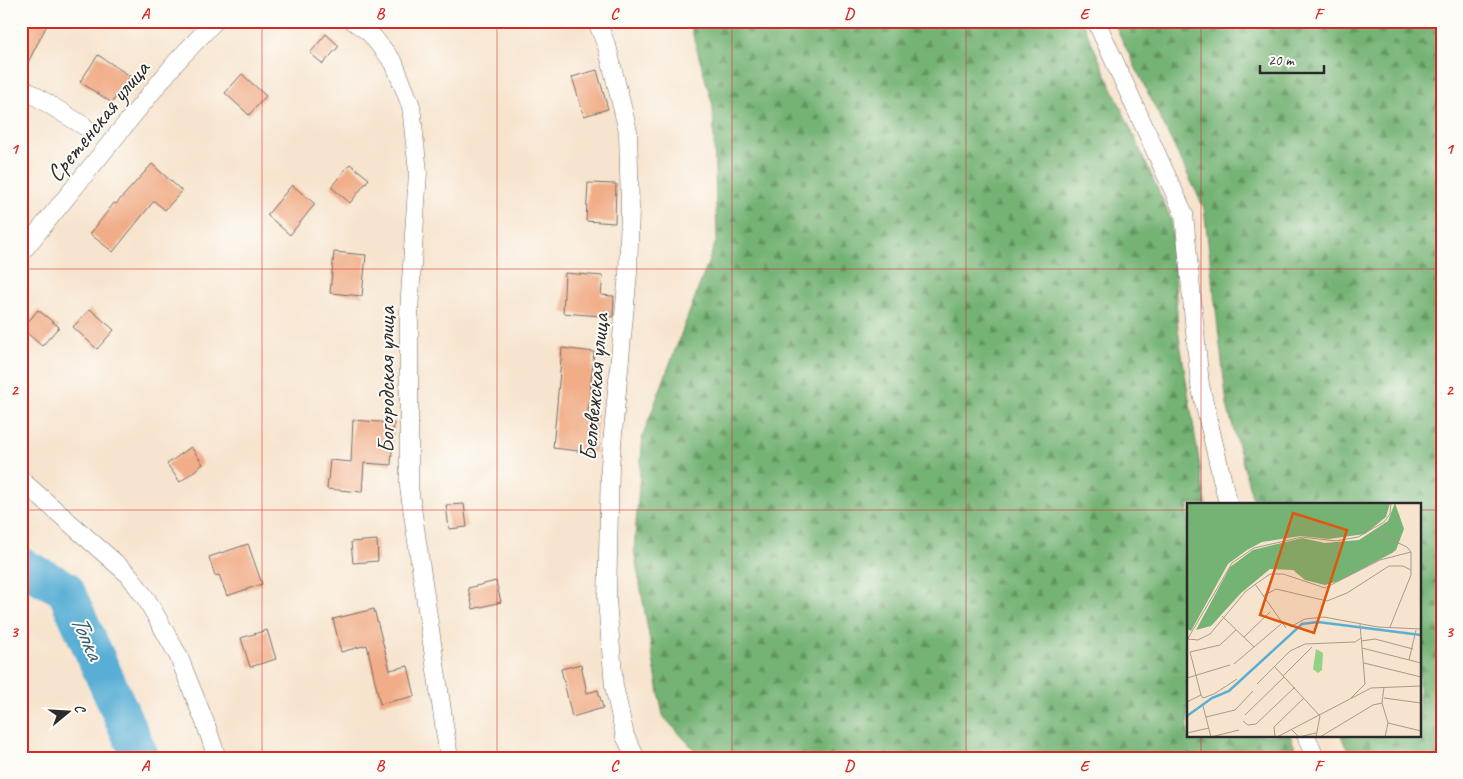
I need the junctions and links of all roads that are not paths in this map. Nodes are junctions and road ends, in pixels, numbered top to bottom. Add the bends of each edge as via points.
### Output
1 (214, 21) edge
2 (353, 21) edge
3 (597, 21) edge
4 (1096, 21) edge
5 (21, 87) edge
6 (84, 126) dead end
7 (21, 253) edge
8 (21, 480) edge
9 (1228, 503) edge
10 (1306, 736) edge
11 (217, 758) edge
12 (449, 758) edge
13 (636, 758) edge
14 (1315, 758) edge

1 - 7 street, Сретенская улица via 177,61
2 - 12 street, Богородская улица via 369,32 394,63 412,106 418,172 409,312 409,487
3 - 13 street, Беловежская улица via 608,50 628,131 628,273 610,465 607,600 614,686 625,736
4 - 9 street via 1184,214 1200,385
5 - 6 street
8 - 11 street via 129,575 147,600 178,655
10 - 14 street

